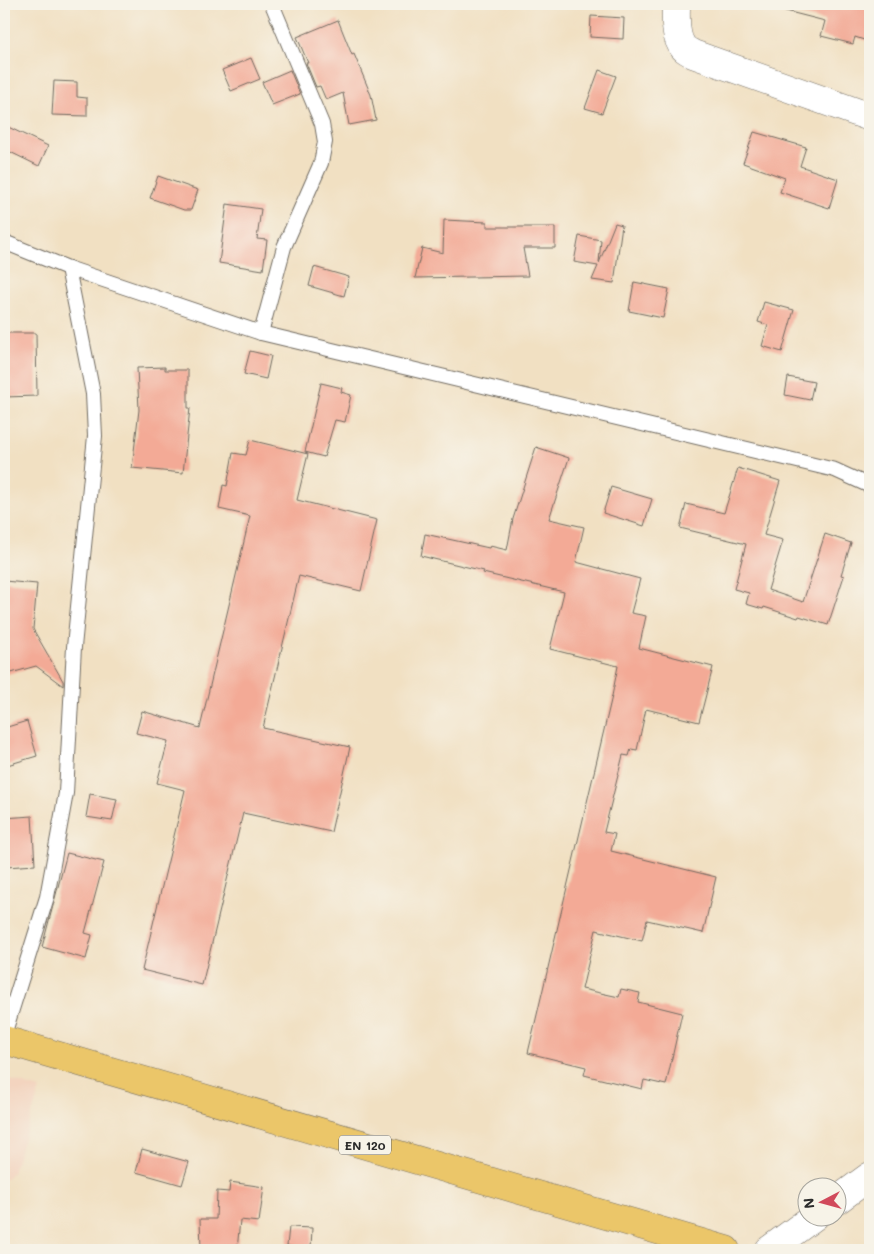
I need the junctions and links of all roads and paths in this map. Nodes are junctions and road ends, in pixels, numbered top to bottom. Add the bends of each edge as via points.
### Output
1 (272, 4) edge
2 (676, 4) edge
3 (870, 117) edge
4 (4, 242) edge
5 (68, 268) junction
6 (261, 333) junction
7 (870, 486) edge
8 (4, 1035) edge
9 (4, 1040) edge
10 (870, 1176) edge
11 (846, 1194) edge
12 (801, 1226) edge
13 (726, 1250) edge
14 (769, 1250) edge

1 - 6 lane via 322,124 325,142 321,163 284,247
2 - 3 street via 678,36 683,48 693,54
4 - 5 lane
5 - 6 lane
5 - 8 lane via 93,394 95,436 75,638 66,793 47,897
6 - 7 lane via 835,470
9 - 13 main road, EN 120
10 - 11 street
12 - 14 street

